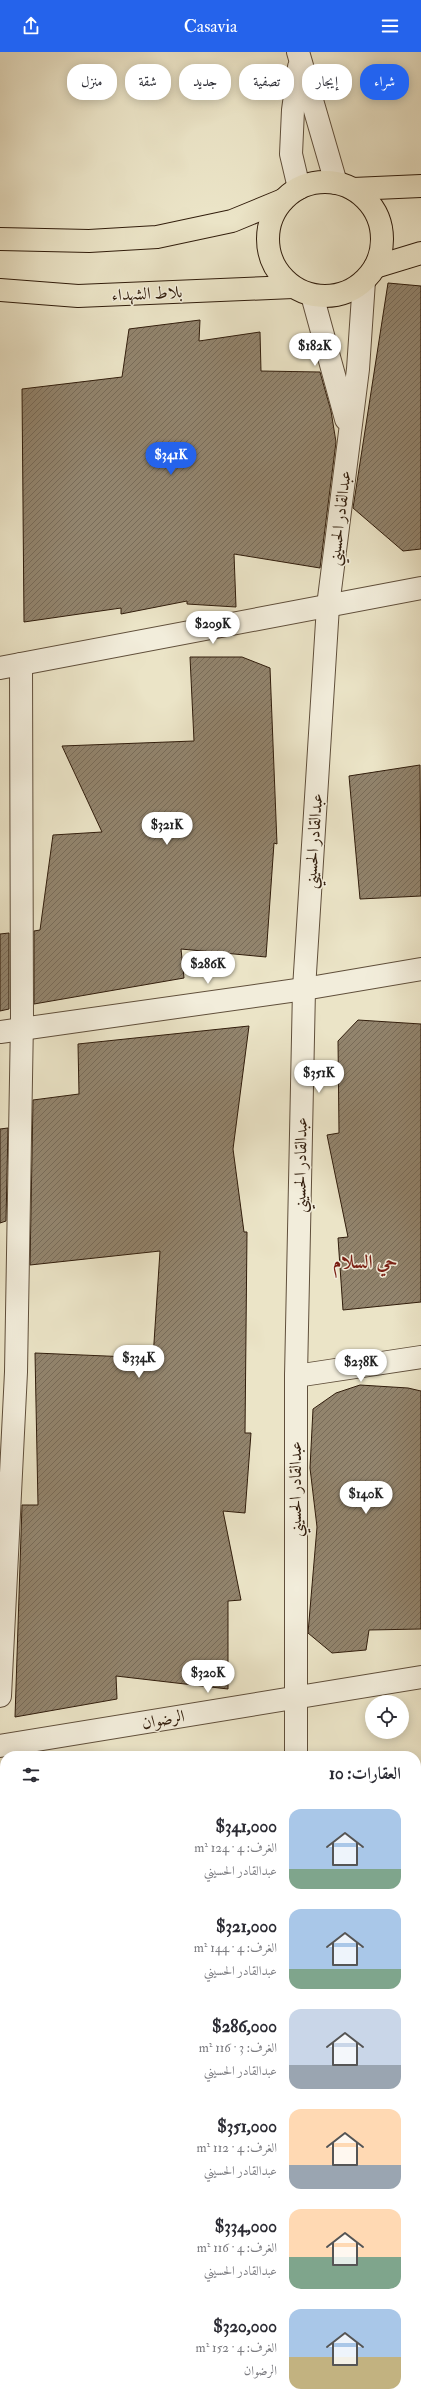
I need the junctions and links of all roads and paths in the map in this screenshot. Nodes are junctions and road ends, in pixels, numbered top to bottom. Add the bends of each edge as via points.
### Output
1 (299, 58) edge
2 (344, 186) junction
3 (421, 186) edge
4 (291, 194) junction
5 (0, 239) edge
6 (421, 253) edge
7 (369, 274) junction
8 (0, 290) edge
9 (303, 291) junction
10 (349, 432) junction
11 (421, 588) edge
12 (328, 606) junction
13 (10, 666) edge
14 (421, 968) edge
15 (304, 989) junction
16 (22, 1029) junction
17 (0, 1032) edge
18 (421, 1356) edge
19 (296, 1376) junction
20 (421, 1677) edge
21 (0, 1696) edge
22 (294, 1696) junction
23 (0, 1746) edge
24 (296, 1751) edge

1 - 2 street
1 - 4 street via 293,110
2 - 3 main road
2 - 4 main road via 318,182
2 - 7 main road via 367,200 377,215 382,232 381,244
4 - 5 main road via 232,221 157,237 89,241
4 - 9 main road via 272,217 268,236 270,256 279,274
6 - 7 main road
7 - 9 main road via 343,293 331,296
7 - 10 street, عبدالقادر الحسيني
8 - 9 main road, بلاط الشهداء via 78,296
9 - 10 street, عبدالقادر الحسيني via 336,376
10 - 12 street, عبدالقادر الحسيني
11 - 12 street
12 - 13 street
12 - 15 street, عبدالقادر الحسيني
13 - 16 street
14 - 15 street
15 - 16 street
15 - 19 street, عبدالقادر الحسيني
16 - 17 street
16 - 21 street via 16,1372
18 - 19 street
19 - 22 street, عبدالقادر الحسيني
20 - 22 street, الرضوان
22 - 23 street, الرضوان
22 - 24 street, عبدالقادر الحسيني

